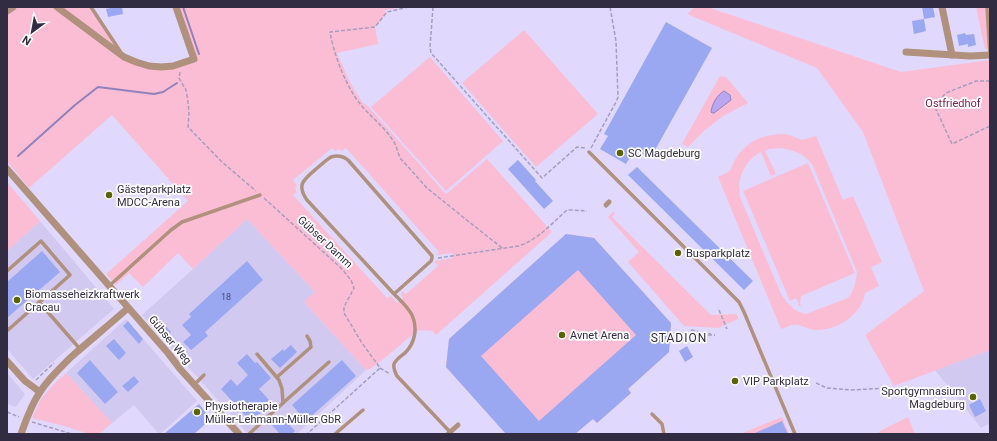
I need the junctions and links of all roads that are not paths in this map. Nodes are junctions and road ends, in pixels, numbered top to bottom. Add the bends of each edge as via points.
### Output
1 (13, 7) edge
2 (57, 7) edge
3 (91, 7) edge
4 (176, 7) edge
5 (942, 7) edge
6 (987, 7) edge
7 (7, 12) edge
8 (906, 52) dead end
9 (952, 55) junction
10 (990, 55) edge
11 (124, 57) junction
12 (589, 152) road end
13 (7, 169) edge
14 (260, 195) road end
15 (7, 271) edge
16 (109, 286) junction
17 (394, 294) junction
18 (39, 302) junction
19 (128, 308) junction
20 (7, 328) edge
21 (307, 336) dead end
22 (80, 349) junction
23 (256, 354) dead end
24 (7, 361) edge
25 (329, 362) dead end
26 (204, 375) dead end
27 (277, 377) junction
28 (195, 384) junction
29 (40, 392) junction
30 (283, 403) junction
31 (363, 410) dead end
32 (652, 414) dead end
33 (458, 425) dead end
34 (450, 433) edge
35 (21, 434) edge
36 (239, 434) edge
37 (249, 434) edge
38 (335, 434) edge
39 (664, 434) edge
40 (795, 434) edge

1 - 7 street
2 - 11 street
3 - 11 lane
4 - 11 street via 194,59 161,67 149,66
5 - 9 street
6 - 10 lane
8 - 9 street
9 - 10 street
12 - 40 lane via 738,302
13 - 16 street, Gübser Weg
14 - 16 lane via 182,222
15 - 18 lane via 41,241 70,275
16 - 19 street, Gübser Weg
17 - 17 lane via 306,199 303,181 331,157 339,156 348,160 432,258
17 - 34 lane via 411,314 415,330 411,346 394,363 397,376
18 - 20 lane via 8,330
18 - 22 lane
19 - 22 street
19 - 28 street, Gübser Weg
21 - 27 lane via 311,347
22 - 29 street via 53,375
23 - 27 lane
24 - 29 street via 25,381
25 - 30 lane
26 - 28 lane
27 - 30 lane via 282,389
28 - 36 street, Gübser Weg
29 - 35 street
30 - 37 lane
31 - 38 lane
32 - 39 lane via 662,424
33 - 34 street

